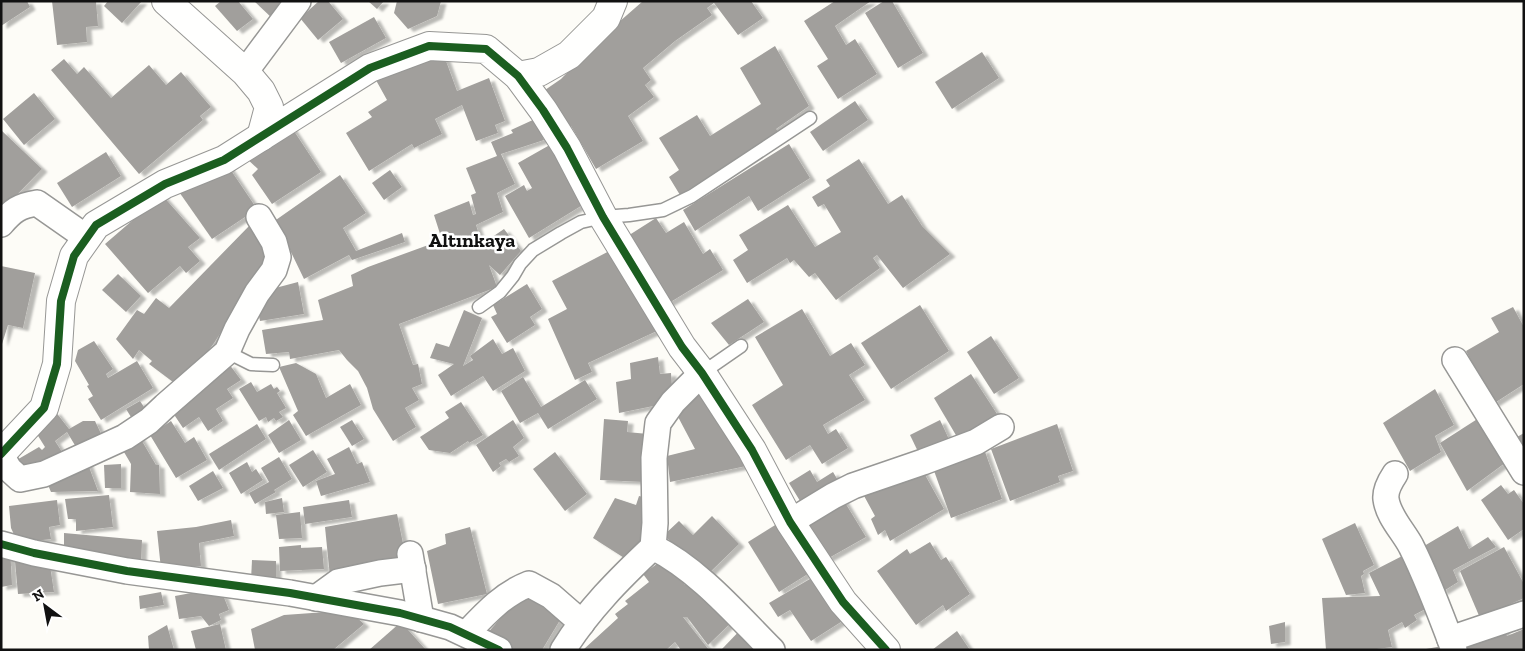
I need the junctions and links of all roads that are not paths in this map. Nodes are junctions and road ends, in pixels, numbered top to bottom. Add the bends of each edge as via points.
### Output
1 (166, 1) edge
2 (298, 1) edge
3 (613, 1) edge
4 (245, 72) junction
5 (518, 76) junction
6 (810, 118) dead end
7 (261, 137) junction
8 (604, 217) junction
9 (258, 218) dead end
10 (1, 224) edge
11 (87, 238) junction
12 (479, 307) dead end
13 (741, 346) dead end
14 (227, 352) junction
15 (1455, 360) dead end
16 (273, 365) dead end
17 (702, 373) junction
18 (1000, 427) dead end
19 (1, 455) edge
20 (1524, 472) edge
21 (1395, 474) dead end
22 (790, 522) junction
23 (1, 544) edge
24 (653, 547) junction
25 (316, 598) junction
26 (1524, 614) edge
27 (421, 619) junction
28 (582, 623) junction
29 (466, 634) junction
30 (1452, 644) edge
31 (499, 650) edge
32 (563, 650) edge
33 (772, 650) edge
34 (886, 650) edge

1 - 4 street
2 - 4 street
3 - 5 street via 606,18 570,55 539,72
4 - 7 street via 269,107
5 - 7 street via 486,49 429,46 370,68
5 - 8 street via 567,148
6 - 8 lane via 692,196 663,210
7 - 11 street via 224,160 165,184 96,225
8 - 12 lane via 581,222 534,250 500,292
8 - 17 street via 682,347
9 - 14 street via 274,242 278,257 274,270 257,293
10 - 11 street via 23,205 37,203
11 - 19 street via 74,256 61,301 57,364 44,408
13 - 17 lane
14 - 16 lane via 251,364
14 - 19 street via 149,421 106,446 44,474 20,479
15 - 20 street
17 - 22 street via 752,450
17 - 24 street via 673,402 658,423 654,458
18 - 22 street via 976,442 853,486
21 - 30 street via 1390,480 1386,498 1392,515 1411,546
22 - 34 street via 844,602
23 - 25 street via 127,571
24 - 28 street via 611,586
24 - 33 street via 684,565
25 - 27 street
25 - 27 street via 338,582 412,562
26 - 30 street
27 - 29 street
28 - 29 street via 551,596 529,584 495,604
28 - 32 street
29 - 31 street

